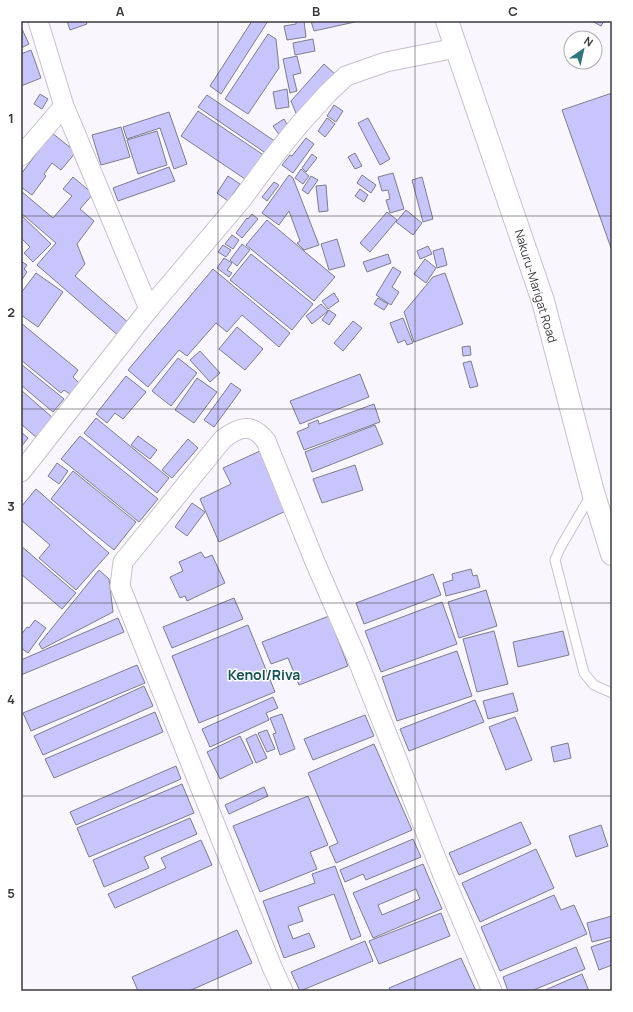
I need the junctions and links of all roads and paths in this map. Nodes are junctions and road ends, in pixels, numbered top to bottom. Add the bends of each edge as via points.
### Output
1 (38, 21) edge
2 (447, 21) edge
3 (456, 48) junction
4 (64, 106) junction
5 (21, 156) edge
6 (149, 309) junction
7 (21, 472) edge
8 (593, 492) junction
9 (612, 554) edge
10 (612, 693) edge
11 (283, 991) edge
12 (492, 991) edge

1 - 4 street
2 - 3 main road, Nakuru-Marigat Road
3 - 6 street via 386,62 346,76 299,125 242,199
3 - 8 main road, Nakuru-Marigat Road via 543,301
4 - 5 street
4 - 6 street
6 - 7 street
8 - 9 main road, Nakuru-Marigat Road
8 - 10 lane via 555,560 584,673 594,685
11 - 12 street via 198,786 120,586 123,562 223,439 239,429 252,429 266,441

